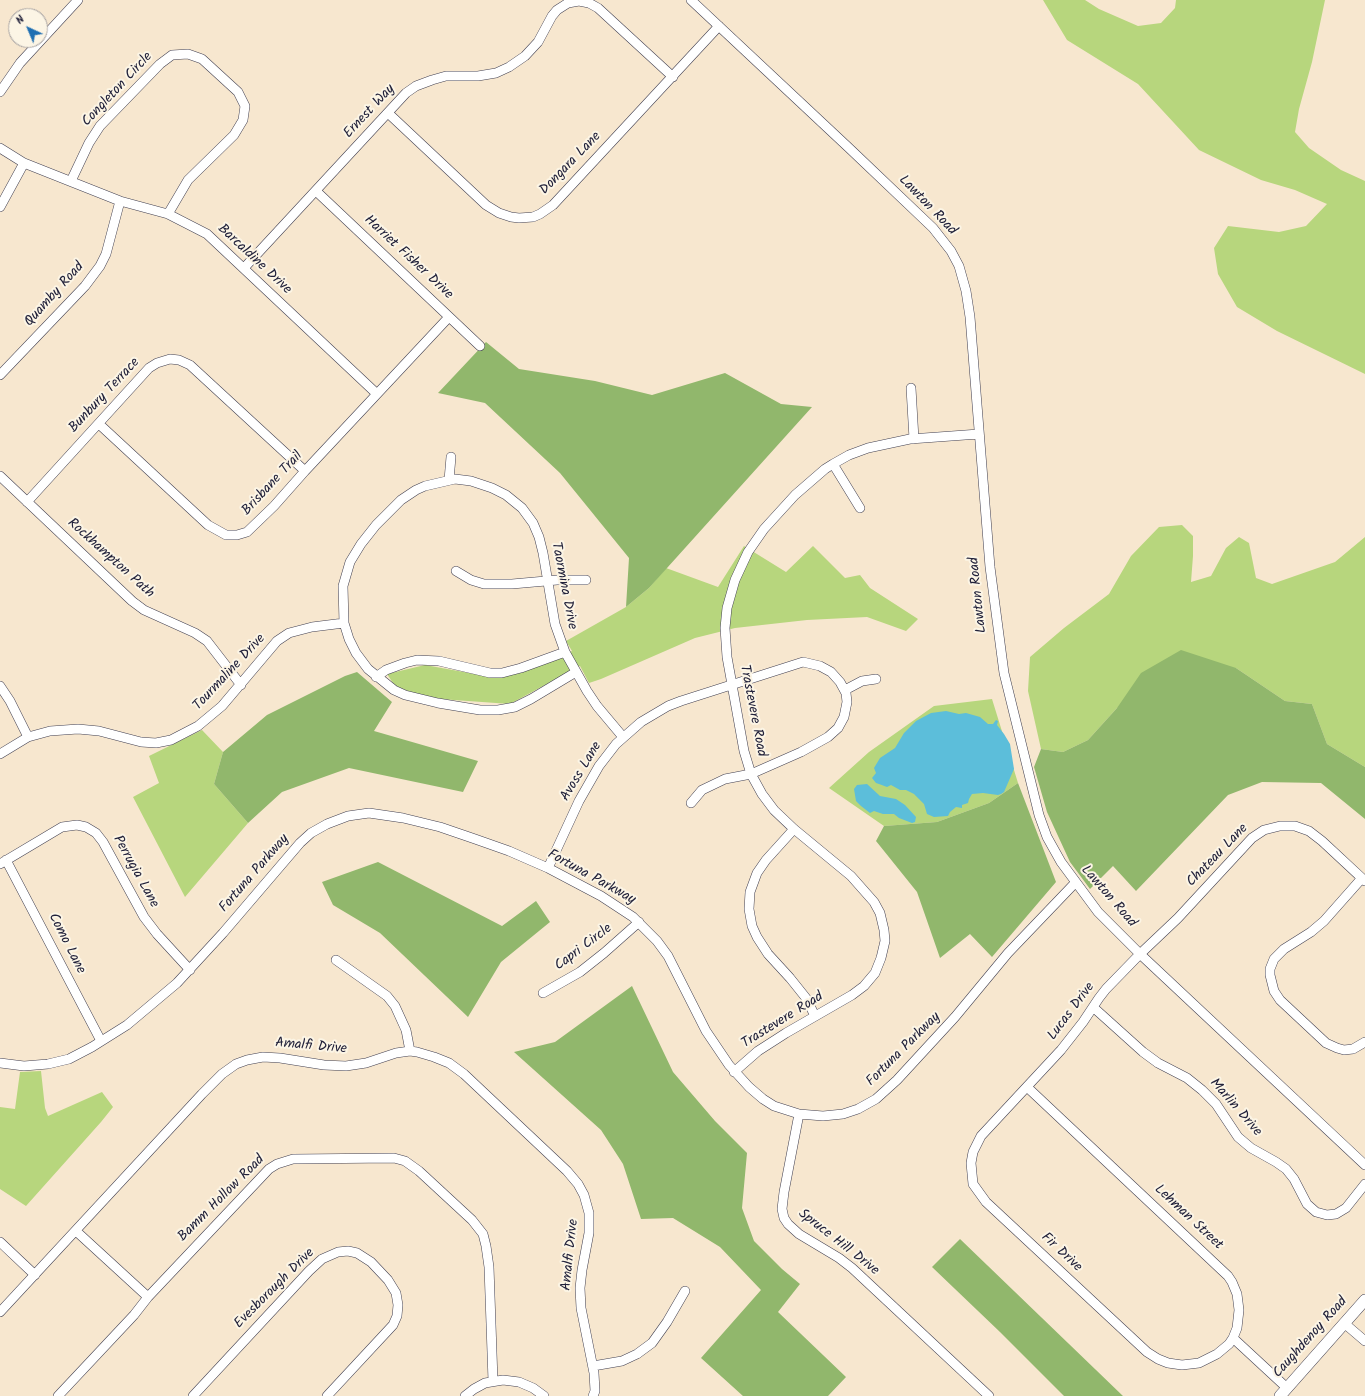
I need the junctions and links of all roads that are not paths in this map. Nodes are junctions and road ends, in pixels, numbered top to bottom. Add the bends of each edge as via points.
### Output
1 (78, 0) edge
2 (691, 0) edge
3 (719, 26) junction
4 (673, 77) junction
5 (0, 92) edge
6 (388, 113) junction
7 (0, 148) edge
8 (24, 164) junction
9 (71, 181) junction
10 (316, 191) junction
11 (120, 201) junction
12 (0, 207) edge
13 (168, 214) junction
14 (244, 268) junction
15 (449, 316) junction
16 (480, 346) dead end
17 (0, 375) edge
18 (911, 388) dead end
19 (377, 394) junction
20 (99, 424) junction
21 (980, 434) junction
22 (914, 439) junction
23 (451, 457) dead end
24 (832, 464) junction
25 (305, 471) junction
26 (0, 476) edge
27 (449, 480) junction
28 (27, 502) junction
29 (860, 508) dead end
30 (456, 571) dead end
31 (586, 580) dead end
32 (548, 581) junction
33 (344, 623) junction
34 (565, 652) junction
35 (576, 672) junction
36 (376, 676) junction
37 (876, 679) dead end
38 (241, 685) junction
39 (731, 685) junction
40 (0, 686) edge
41 (845, 690) junction
42 (624, 736) junction
43 (28, 737) junction
44 (0, 754) edge
45 (751, 774) junction
46 (691, 803) dead end
47 (794, 829) junction
48 (3, 862) edge
49 (548, 868) junction
50 (1364, 880) edge
51 (1075, 883) junction
52 (639, 922) junction
53 (1140, 954) junction
54 (336, 960) dead end
55 (190, 970) junction
56 (543, 993) dead end
57 (1093, 1007) junction
58 (815, 1016) junction
59 (101, 1041) junction
60 (1365, 1042) edge
61 (410, 1051) junction
62 (0, 1062) edge
63 (734, 1072) junction
64 (1026, 1087) junction
65 (799, 1114) junction
66 (1365, 1165) edge
67 (1365, 1184) edge
68 (76, 1232) junction
69 (0, 1242) edge
70 (35, 1275) junction
71 (685, 1291) dead end
72 (148, 1297) junction
73 (1365, 1300) edge
74 (0, 1312) edge
75 (1344, 1323) junction
76 (1233, 1338) junction
77 (1365, 1341) edge
78 (593, 1366) junction
79 (493, 1381) junction
80 (1283, 1392) edge
81 (58, 1396) edge
82 (193, 1396) edge
83 (327, 1396) edge
84 (465, 1396) edge
85 (544, 1396) edge
86 (593, 1396) edge
87 (989, 1396) edge

1 - 5 street via 20,63
2 - 3 street, Lawton Road
3 - 4 street, Dongara Lane
3 - 21 street, Lawton Road via 933,228 951,251 959,266 966,291
4 - 6 street, Ernest Way via 598,8 579,1 568,3 558,10 538,42 525,56 509,67 496,73 478,76 446,76 416,86
4 - 6 street, Dongara Lane via 554,205 533,217 511,217 486,205
6 - 10 street, Ernest Way
7 - 8 street, Barcaldine Drive
8 - 9 street, Barcaldine Drive
8 - 12 street
9 - 11 street, Barcaldine Drive
9 - 13 street, Congleton Circle via 100,126 160,64 172,55 188,54 202,59 238,92 245,106 243,120 234,135 188,180
10 - 14 street, Ernest Way
10 - 15 street, Harriet Fisher Drive
11 - 13 street, Barcaldine Drive
11 - 17 street, Quamby Road via 106,254 100,266 85,286
13 - 14 street, Barcaldine Drive via 207,234
14 - 19 street, Barcaldine Drive
15 - 16 street, Harriet Fisher Drive
15 - 19 street, Brisbane Trail
18 - 22 street
19 - 25 street, Brisbane Trail
20 - 25 street, Brisbane Trail via 208,525 226,535 247,532
20 - 25 street, Bunbury Terrace via 149,368 170,359 179,360 203,376
20 - 28 street, Bunbury Terrace
21 - 22 street, Trastevere Road
21 - 51 street, Lawton Road via 990,567 1005,680 1039,815 1047,837
22 - 24 street, Trastevere Road via 868,448
23 - 27 street
24 - 29 street
24 - 39 street, Trastevere Road via 795,495 764,529 748,552 735,580 725,628
26 - 28 street, Rockhampton Path
27 - 32 street, Taormina Drive via 471,481 492,488 522,508 539,537
27 - 33 street, Taormina Drive via 421,488 401,500 361,544 350,562 343,586
28 - 38 street, Rockhampton Path via 132,601 144,610 207,641
30 - 32 street via 470,580 484,584
31 - 32 street
32 - 34 street, Taormina Drive via 555,624
33 - 36 street, Taormina Drive via 356,653
33 - 38 street, Tourmaline Drive via 289,633 278,641
34 - 35 street, Taormina Drive
34 - 36 street, Taormina Drive via 502,673 439,661 416,660 405,662
35 - 36 street, Taormina Drive via 515,707 498,710 480,710 405,695
35 - 42 street, Taormina Drive via 597,706
37 - 41 street via 862,681
38 - 43 street, Tourmaline Drive via 222,706 198,726 171,740 142,742 99,731 78,729 50,731
39 - 41 street, Avoss Lane via 803,662 831,672
39 - 42 street, Avoss Lane via 668,706
39 - 45 street, Trastevere Road
40 - 43 street
41 - 45 street via 847,702 844,717 838,728 828,737
42 - 49 street, Avoss Lane via 599,766 579,801
43 - 44 street, Tourmaline Drive
45 - 46 street via 726,778 702,790
45 - 47 street, Trastevere Road via 774,810
47 - 58 street via 757,873 750,892 749,909 757,937 768,954 806,998
47 - 58 street, Trastevere Road via 861,885 880,913 884,930 884,947 875,973 852,995
48 - 55 street, Perrugia Lane via 62,827 86,827 103,842 144,917
48 - 59 street, Como Lane
49 - 52 street, Fortuna Parkway via 601,896
49 - 55 street, Fortuna Parkway via 509,851 440,827 369,813 348,816 311,833 300,843
50 - 53 street, Chateau Lane via 1310,831 1287,825 1264,830 1252,838 1178,918
50 - 60 street via 1324,921 1274,959 1270,975 1274,991 1280,1000 1326,1043 1344,1050 1353,1049
51 - 53 street, Lawton Road via 1098,912
51 - 65 street, Fortuna Parkway via 1008,953 955,1017 897,1080 876,1099 843,1114
52 - 56 street, Capri Circle via 580,972
52 - 63 street, Fortuna Parkway via 668,956 706,1031
53 - 57 street, Lucas Drive via 1106,989
53 - 66 street, Lawton Road
54 - 61 street via 387,996 395,1006 406,1030
55 - 59 street, Fortuna Parkway via 127,1025
57 - 64 street, Lucas Drive via 1061,1050
57 - 67 street, Marlin Drive via 1143,1052 1202,1090 1216,1104 1238,1137 1250,1148 1286,1169 1307,1204 1316,1212 1336,1214 1346,1208
58 - 63 street, Trastevere Road via 758,1051
59 - 62 street, Fortuna Parkway via 69,1059 48,1064 24,1066
61 - 68 street, Amalfi Drive via 346,1066 263,1057 236,1064 202,1094
61 - 78 street, Amalfi Drive via 449,1063 464,1074 578,1184 589,1214 589,1233 580,1288 581,1308
63 - 65 street, Fortuna Parkway via 762,1099
64 - 76 street, Lehman Street via 1228,1276 1237,1294 1239,1310
64 - 76 street, Fir Drive via 981,1136 973,1152 973,1184 986,1202 1147,1352 1158,1359 1182,1365 1200,1363 1217,1354
65 - 87 street, Spruce Hill Drive via 782,1204 784,1218 788,1224 799,1234 852,1268
68 - 70 street, Amalfi Drive
68 - 72 street
69 - 70 street
70 - 74 street, Amalfi Drive
71 - 78 street via 652,1343 622,1361
72 - 79 street, Bamm Hollow Road via 236,1203 277,1164 293,1159 394,1158 405,1161 419,1171 472,1220 483,1234 489,1267
72 - 81 street, Bamm Hollow Road
73 - 75 street, Caughdenoy Road
75 - 77 street
75 - 80 street, Caughdenoy Road
76 - 80 street
78 - 86 street, Amalfi Drive
79 - 84 street
79 - 85 street via 519,1382
82 - 83 street, Evesborough Drive via 309,1270 322,1258 348,1251 357,1253 371,1262 388,1280 396,1293 397,1316 393,1325

